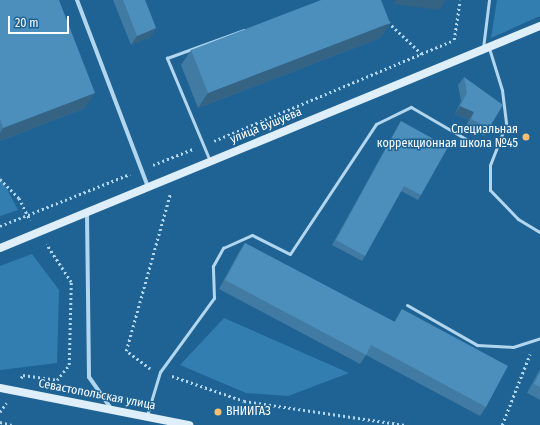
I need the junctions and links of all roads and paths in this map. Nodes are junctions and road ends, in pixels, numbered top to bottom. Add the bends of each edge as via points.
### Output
1 (77, 0) edge
2 (460, 0) edge
3 (490, 0) edge
4 (385, 19) edge
5 (540, 26) edge
6 (249, 28) edge
7 (486, 48) junction
8 (422, 54) junction
9 (466, 139) dead end
10 (203, 145) junction
11 (210, 162) junction
12 (141, 169) junction
13 (0, 179) edge
14 (148, 188) junction
15 (27, 214) junction
16 (87, 214) junction
17 (0, 226) edge
18 (540, 232) edge
19 (37, 233) junction
20 (0, 248) edge
21 (407, 305) dead end
22 (538, 338) edge
23 (23, 375) dead end
24 (0, 388) edge
25 (113, 410) junction
26 (147, 416) junction
27 (0, 422) edge
28 (12, 425) edge
29 (189, 425) edge
30 (502, 425) edge

1 - 12 street
2 - 8 path via 454,40
3 - 7 lane
4 - 8 path
5 - 7 street, улица Бушуева
6 - 10 lane via 167,58
7 - 11 street, улица Бушуева
7 - 18 lane via 502,90 506,124 490,165 490,190 518,219
8 - 10 path
9 - 26 lane via 411,107 376,124 290,254 252,235 223,248 214,266 214,298 160,372
10 - 11 lane
10 - 12 path
11 - 14 street, улица Бушуева
12 - 14 street
12 - 15 path
13 - 15 path via 19,198
14 - 16 street, улица Бушуева
15 - 17 path
15 - 19 path
16 - 19 street, улица Бушуева
16 - 25 street via 88,377
19 - 20 street, улица Бушуева
19 - 23 path via 71,282 69,365 57,380
21 - 22 lane via 477,345 513,347
22 - 30 path
24 - 25 street, Севастопольская улица
25 - 26 street, Севастопольская улица
26 - 29 street, Севастопольская улица
27 - 28 path

